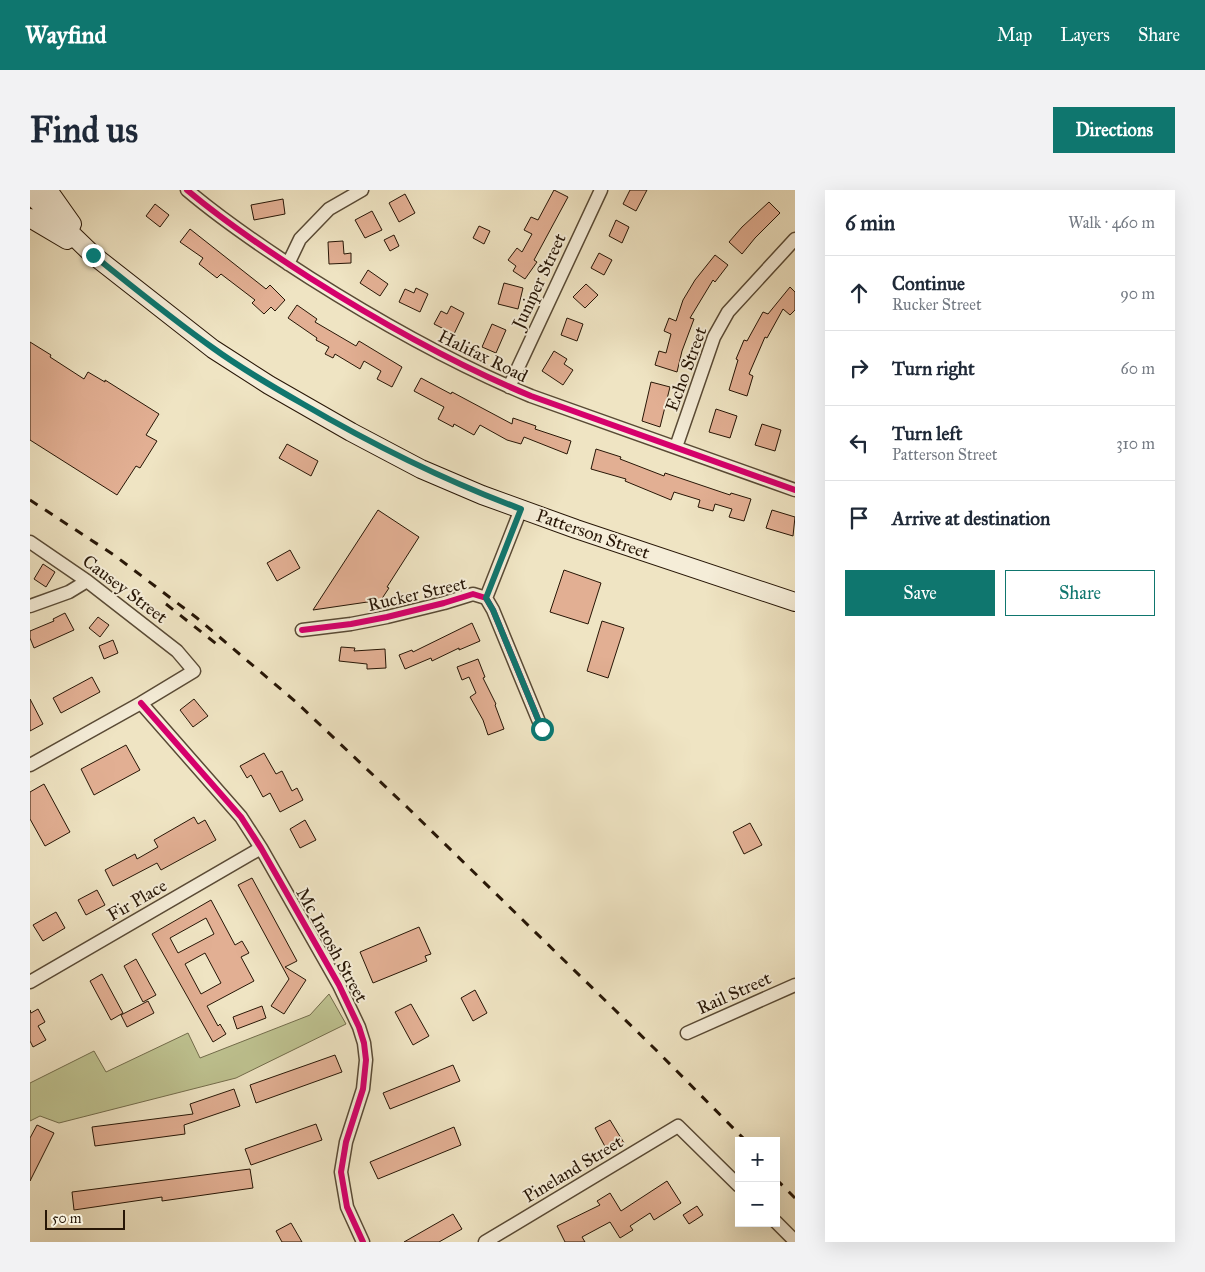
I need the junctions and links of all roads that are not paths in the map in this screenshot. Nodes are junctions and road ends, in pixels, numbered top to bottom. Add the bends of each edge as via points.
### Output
1 (48, 190) edge
2 (187, 190) edge
3 (362, 190) edge
4 (601, 190) edge
5 (30, 194) edge
6 (30, 218) edge
7 (795, 239) edge
8 (93, 255) junction
9 (288, 264) junction
10 (509, 387) junction
11 (676, 447) junction
12 (795, 490) edge
13 (521, 509) junction
14 (30, 542) edge
15 (87, 581) junction
16 (486, 598) junction
17 (795, 602) edge
18 (30, 606) edge
19 (302, 630) dead end
20 (141, 704) junction
21 (542, 729) dead end
22 (30, 765) edge
23 (261, 848) junction
24 (30, 982) edge
25 (795, 985) edge
26 (687, 1033) dead end
27 (735, 1182) edge
28 (780, 1226) edge
29 (795, 1241) edge
30 (363, 1242) edge
31 (485, 1242) edge

1 - 8 main road
2 - 9 street, Halifax Road
3 - 9 street via 330,209 300,239
4 - 10 street, Juniper Street
5 - 8 main road, Patterson Street
6 - 8 main road
7 - 11 street, Echo Street via 728,312 714,337
8 - 13 main road, Patterson Street via 213,349 269,385 422,469
9 - 10 street, Halifax Road via 390,327
10 - 11 street, Halifax Road
11 - 12 street, Halifax Road
13 - 16 street
13 - 17 main road, Patterson Street
14 - 15 street, Causey Street
15 - 18 street via 69,592
15 - 20 street, Causey Street via 176,651 194,671
16 - 19 street, Rucker Street via 473,594 387,617
16 - 21 street, Rucker Street
20 - 22 street
20 - 23 street, Mc Intosh Street via 241,817
23 - 24 street, Fir Place
23 - 30 street, Mc Intosh Street via 339,985 364,1043 363,1089 346,1142 341,1172 347,1207
25 - 26 street, Rail Street
27 - 31 street, Pineland Street via 678,1126
28 - 29 street

